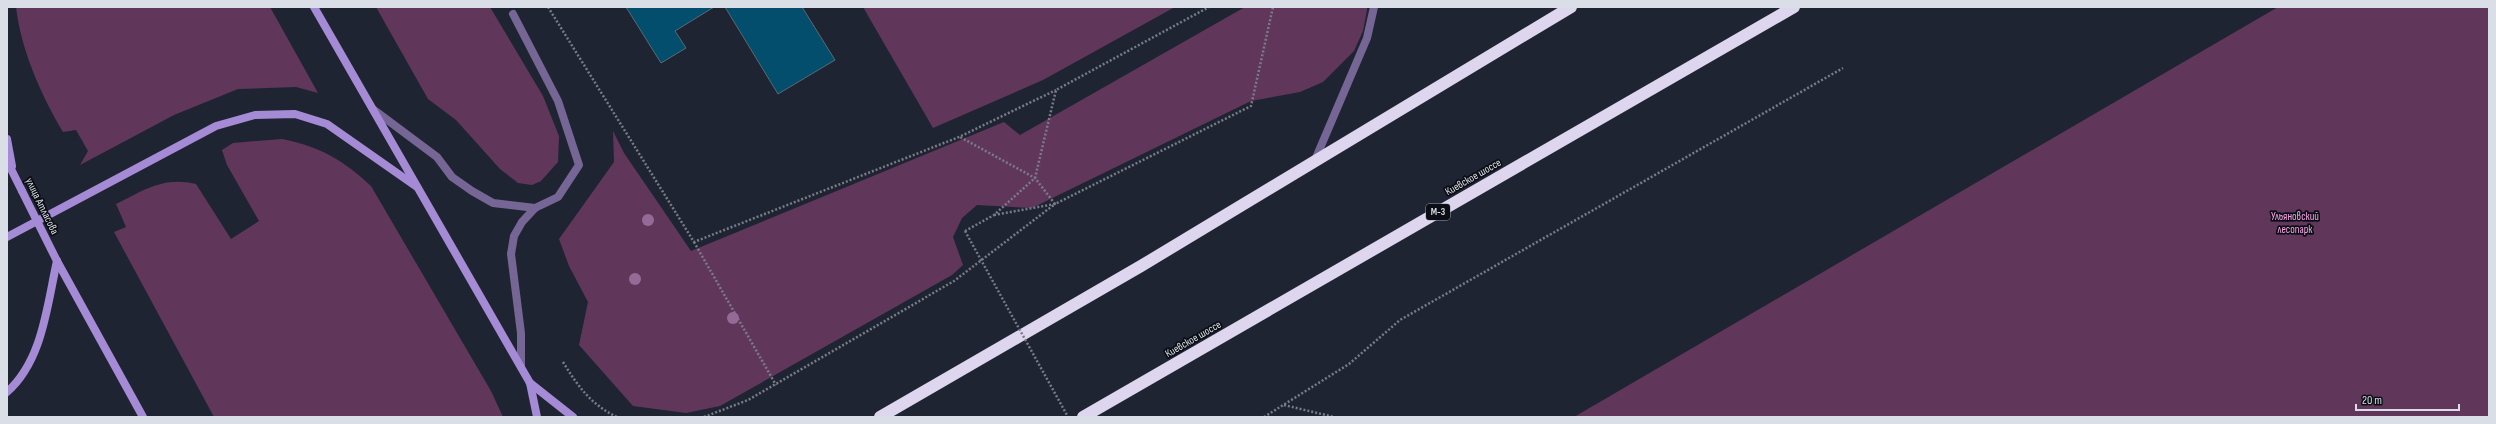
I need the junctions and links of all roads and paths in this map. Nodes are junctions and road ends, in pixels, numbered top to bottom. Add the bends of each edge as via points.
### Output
1 (314, 7) edge
2 (548, 7) edge
3 (1209, 7) edge
4 (1273, 7) edge
5 (1374, 7) edge
6 (1571, 7) edge
7 (1794, 7) edge
8 (513, 14) dead end
9 (1843, 68) dead end
10 (1056, 90) junction
11 (374, 110) junction
12 (959, 136) junction
13 (7, 140) edge
14 (7, 160) edge
15 (1315, 160) junction
16 (12, 171) junction
17 (1035, 178) junction
18 (419, 189) junction
19 (1055, 204) junction
20 (535, 208) junction
21 (994, 216) junction
22 (7, 237) edge
23 (694, 242) junction
24 (57, 261) junction
25 (563, 362) dead end
26 (521, 366) junction
27 (530, 382) junction
28 (776, 385) junction
29 (7, 392) edge
30 (1283, 405) junction
31 (143, 417) edge
32 (536, 417) edge
33 (573, 417) edge
34 (617, 417) edge
35 (704, 417) edge
36 (880, 417) edge
37 (1068, 417) edge
38 (1083, 417) edge
39 (1264, 417) edge
40 (1334, 417) edge

1 - 11 main road
2 - 23 path
3 - 10 path
4 - 19 path via 1251,106
5 - 15 lane via 1367,38
6 - 15 highway
7 - 38 highway, Киевское шоссе / М-3
8 - 20 lane via 558,101 579,165 558,197
9 - 30 path via 1400,320 1349,364
10 - 12 path
10 - 17 path
11 - 18 main road
11 - 20 lane via 437,157 452,177 472,191 493,203
12 - 17 path
12 - 23 path
13 - 16 main road
14 - 16 main road, улица Атласова
15 - 36 highway via 1141,266
16 - 24 main road, улица Атласова, bridge
17 - 19 path
17 - 21 path
18 - 22 main road via 328,124 295,114 255,115 216,126
18 - 26 main road
19 - 21 path
19 - 28 path via 954,281
20 - 26 lane via 514,236 511,254 521,332
21 - 37 path, bridge via 965,231
23 - 28 path
24 - 29 main road via 38,344 24,373
24 - 31 main road, улица Атласова
25 - 34 path via 589,399 603,411
26 - 27 main road
27 - 32 main road
27 - 33 main road
28 - 35 path via 748,400
30 - 39 path
30 - 40 path

